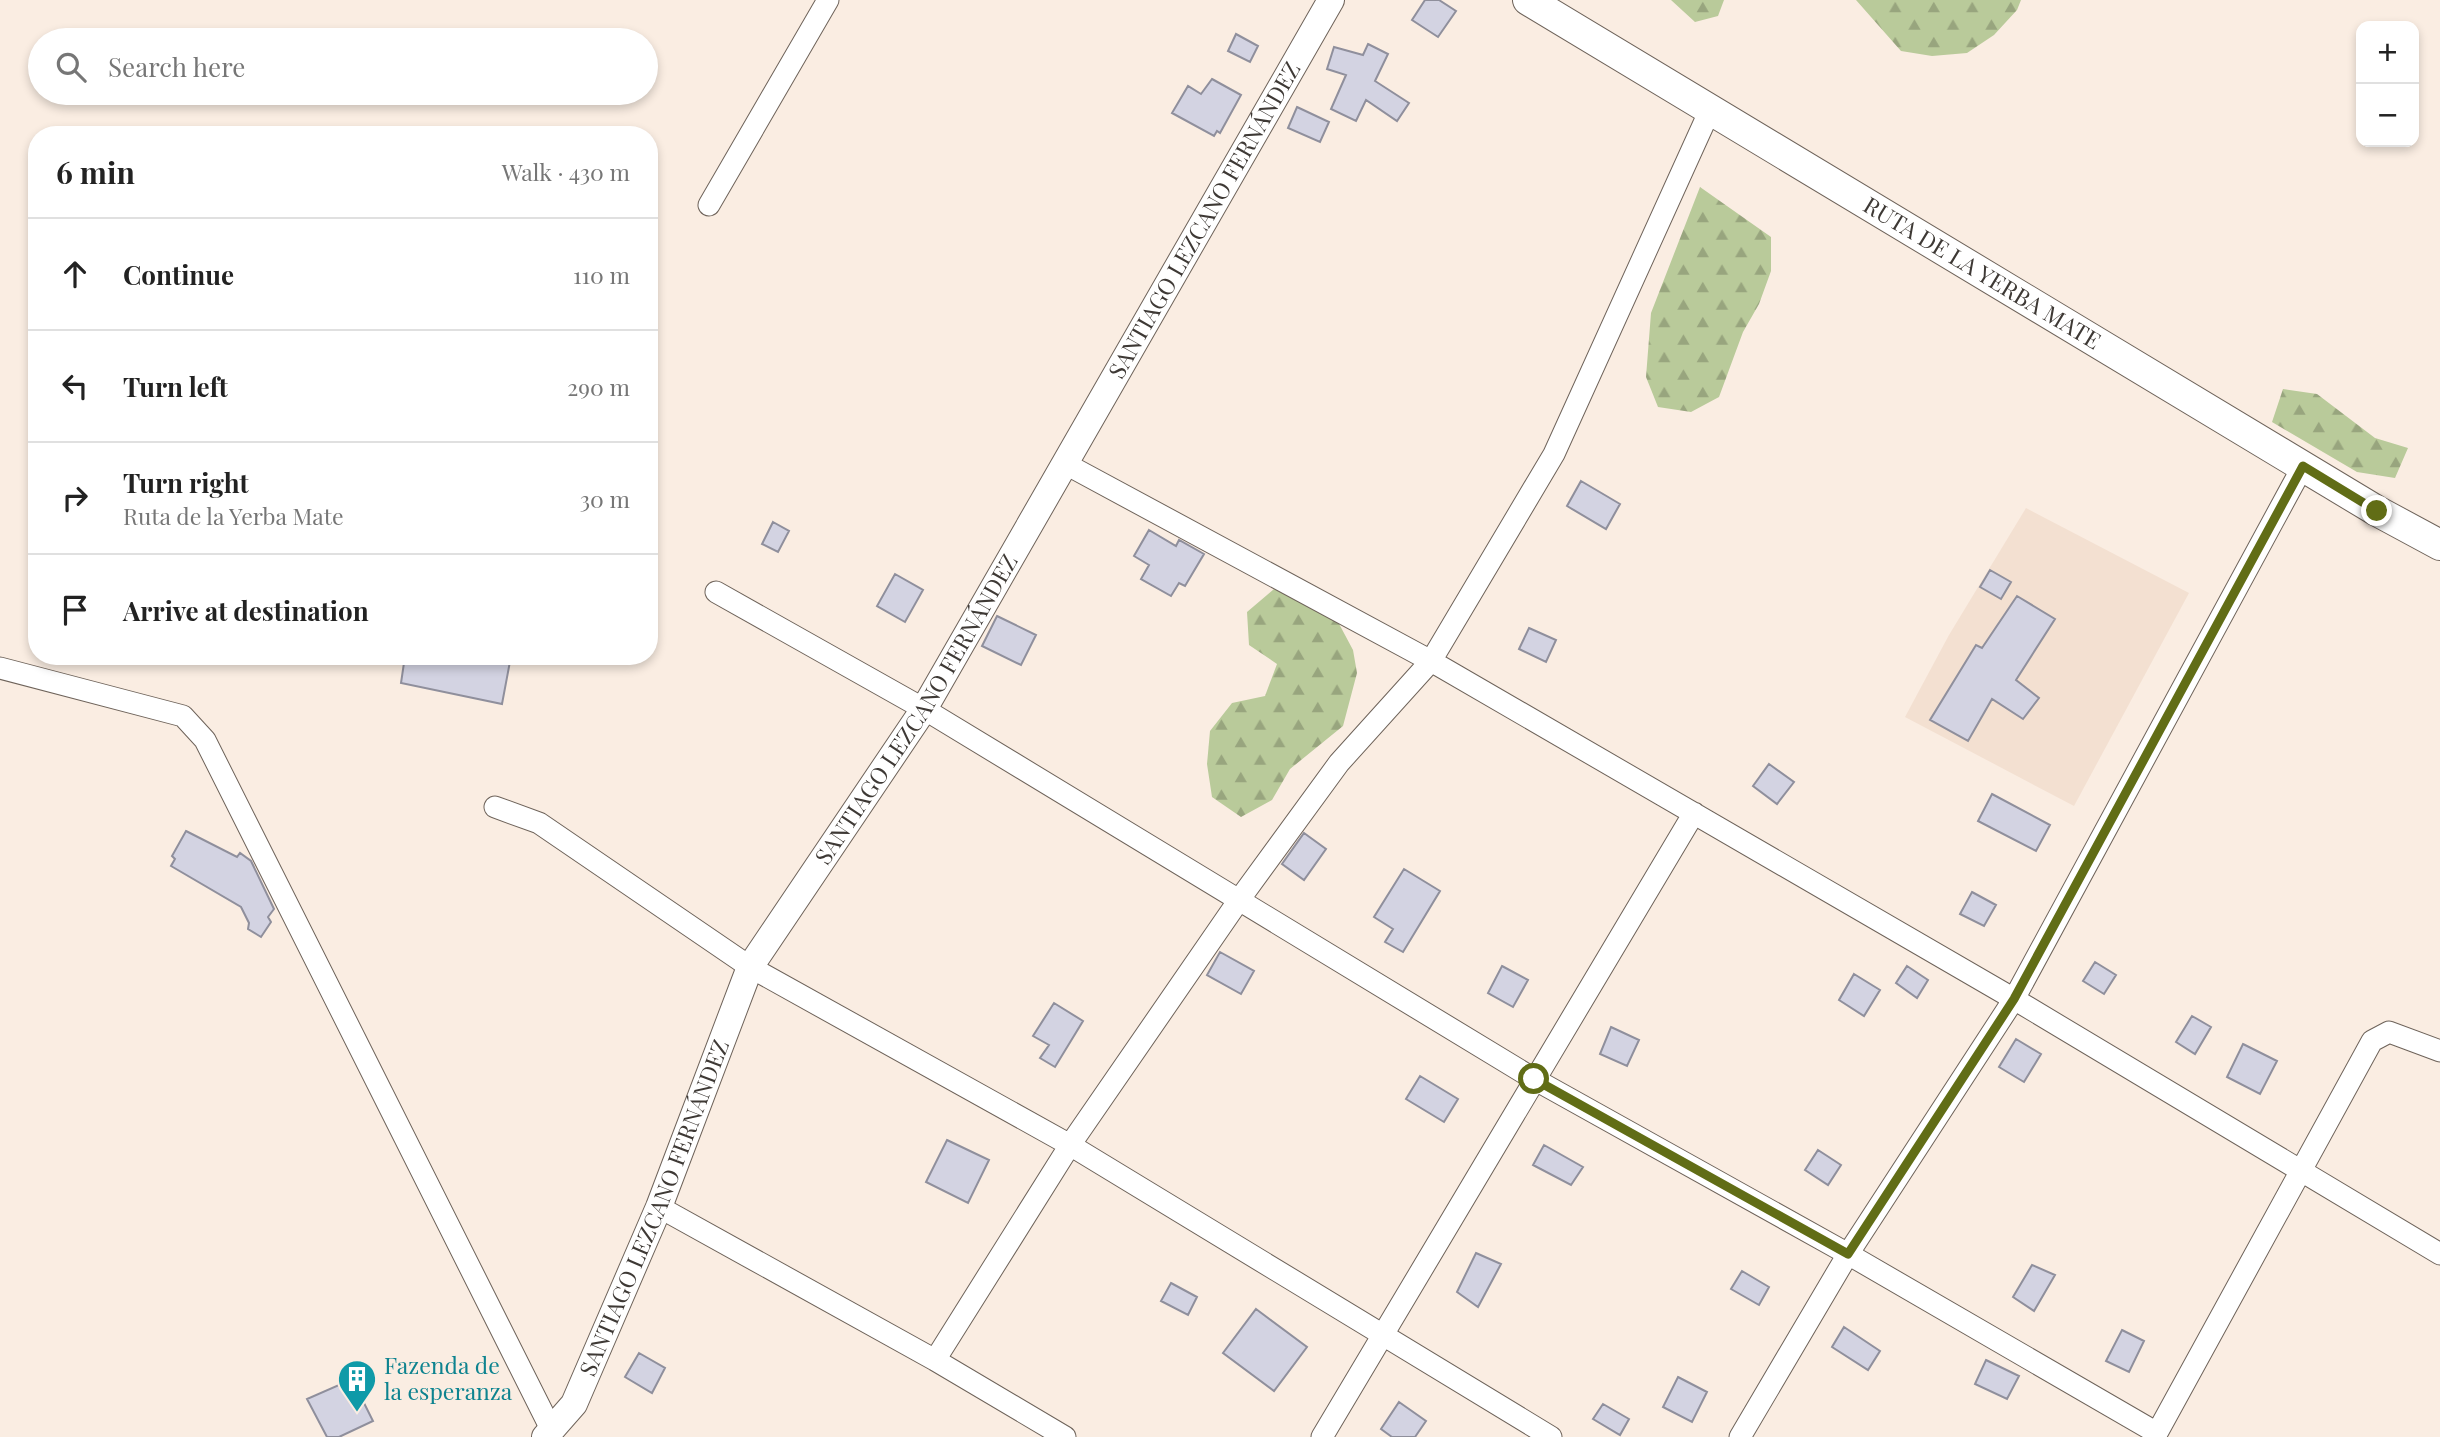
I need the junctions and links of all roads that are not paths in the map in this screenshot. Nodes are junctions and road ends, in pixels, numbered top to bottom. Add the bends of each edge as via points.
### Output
1 (828, 0) edge
2 (1331, 0) edge
3 (1528, 0) edge
4 (1710, 110) junction
5 (709, 205) dead end
6 (1064, 463) junction
7 (2303, 466) junction
8 (2440, 545) edge
9 (716, 592) dead end
10 (1432, 661) junction
11 (0, 667) edge
12 (924, 709) junction
13 (495, 807) dead end
14 (1694, 813) junction
15 (1239, 900) junction
16 (750, 967) junction
17 (2014, 999) junction
18 (2440, 1051) edge
19 (1534, 1079) junction
20 (1070, 1145) junction
21 (2301, 1171) junction
22 (659, 1207) junction
23 (1848, 1254) junction
24 (2440, 1254) edge
25 (1382, 1335) junction
26 (935, 1360) junction
27 (548, 1434) edge
28 (2159, 1436) edge
29 (1065, 1437) edge
30 (1322, 1437) edge
31 (1551, 1437) edge
32 (1740, 1437) edge

1 - 5 street
2 - 6 street, SANTIAGO LEZCANO FERNÁNDEZ
3 - 4 main road, RUTA DE LA YERBA MATE
4 - 7 main road, RUTA DE LA YERBA MATE
4 - 10 street via 1554,454
6 - 10 street
6 - 12 street, SANTIAGO LEZCANO FERNÁNDEZ
7 - 8 main road, RUTA DE LA YERBA MATE
7 - 17 street
9 - 12 street
10 - 14 street
10 - 15 street via 1339,763
11 - 27 street via 183,716 205,740
12 - 15 street
12 - 16 street, SANTIAGO LEZCANO FERNÁNDEZ
13 - 16 street via 539,823
14 - 17 street
14 - 19 street
15 - 19 street
15 - 20 street
16 - 20 street
16 - 22 street, SANTIAGO LEZCANO FERNÁNDEZ
17 - 21 street
17 - 23 street
18 - 21 street via 2389,1032 2372,1041
19 - 23 street
19 - 25 street
20 - 25 street
20 - 26 street
21 - 24 street
21 - 28 street
22 - 26 street
22 - 27 street, SANTIAGO LEZCANO FERNÁNDEZ via 574,1404
23 - 28 street
23 - 32 street
25 - 30 street
25 - 31 street
26 - 29 street

